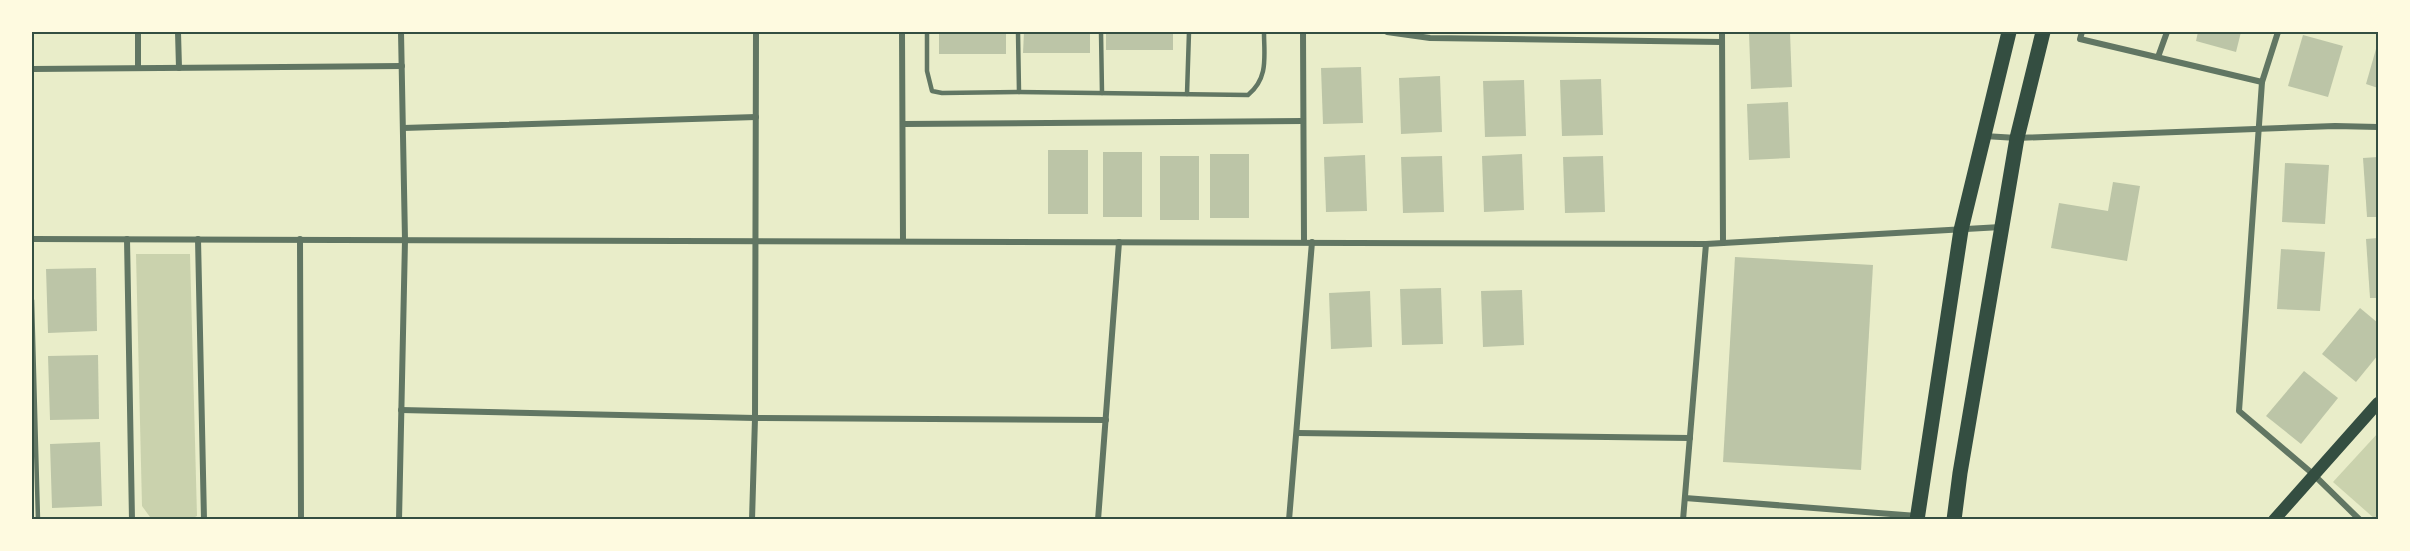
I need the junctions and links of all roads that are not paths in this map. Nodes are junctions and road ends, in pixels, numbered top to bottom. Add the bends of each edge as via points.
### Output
1 (138, 32) edge
2 (178, 32) edge
3 (401, 32) edge
4 (756, 32) edge
5 (902, 32) edge
6 (927, 32) edge
7 (1018, 32) edge
8 (1101, 32) edge
9 (1189, 32) edge
10 (1264, 32) edge
11 (1302, 32) edge
12 (1387, 32) edge
13 (1722, 32) edge
14 (2009, 32) edge
15 (2043, 32) edge
16 (2082, 32) edge
17 (2167, 32) edge
18 (2278, 32) edge
19 (1722, 42) junction
20 (2158, 57) junction
21 (402, 66) junction
22 (138, 68) junction
23 (179, 68) junction
24 (32, 69) edge
25 (2262, 82) junction
26 (1019, 92) junction
27 (1102, 93) junction
28 (1187, 94) junction
29 (756, 117) junction
30 (1303, 121) junction
31 (903, 124) junction
32 (2379, 127) edge
33 (403, 128) junction
34 (2258, 129) junction
35 (1984, 136) junction
36 (2017, 138) junction
37 (2002, 227) junction
38 (1961, 230) junction
39 (32, 238) edge
40 (127, 239) junction
41 (198, 239) junction
42 (300, 239) junction
43 (405, 240) junction
44 (756, 241) junction
45 (903, 241) junction
46 (1119, 242) junction
47 (1304, 242) junction
48 (1312, 242) junction
49 (1722, 243) junction
50 (1707, 244) junction
51 (32, 300) edge
52 (2379, 403) edge
53 (401, 410) junction
54 (756, 418) junction
55 (1106, 420) junction
56 (1296, 433) junction
57 (1690, 438) junction
58 (2313, 474) junction
59 (1685, 498) junction
60 (1917, 518) edge
61 (38, 519) edge
62 (132, 519) edge
63 (204, 519) edge
64 (301, 519) edge
65 (399, 519) edge
66 (752, 519) edge
67 (1098, 519) edge
68 (1289, 519) edge
69 (1683, 519) edge
70 (1954, 519) edge
71 (2274, 519) edge
72 (2360, 519) edge

1 - 22 street
2 - 23 street
3 - 21 street
4 - 29 street
5 - 31 street
6 - 26 lane via 927,71 932,91
7 - 26 lane
8 - 27 lane
9 - 28 lane
10 - 28 lane via 1264,74 1258,87 1248,94
11 - 30 street
12 - 19 street via 1430,38
13 - 19 street
14 - 35 main road
15 - 36 main road
16 - 20 street via 2080,39
17 - 20 street
18 - 25 street
19 - 49 street
20 - 25 street
21 - 23 street
21 - 33 street
22 - 23 street
22 - 24 street
25 - 34 street
26 - 27 lane
27 - 28 lane
29 - 33 street
29 - 44 street
30 - 31 street
30 - 47 street
31 - 45 street
32 - 34 street
33 - 43 street
34 - 36 street
34 - 58 street via 2239,411
35 - 36 street
35 - 38 main road
36 - 37 main road
37 - 38 street
37 - 70 main road
38 - 49 street
38 - 60 main road
39 - 40 street
40 - 41 street
40 - 62 street
41 - 42 street
41 - 63 street
42 - 43 street
42 - 64 street
43 - 44 street
43 - 53 street
44 - 45 street
44 - 54 street
45 - 46 street
46 - 47 street
46 - 55 street
47 - 48 street
48 - 50 street
48 - 56 street
49 - 50 street
50 - 57 street
51 - 61 lane
52 - 58 main road
53 - 54 street
53 - 65 street
54 - 55 street
54 - 66 street
55 - 67 street
56 - 57 street
56 - 68 street
57 - 59 street
58 - 71 main road
58 - 72 street
59 - 60 street
59 - 69 street

